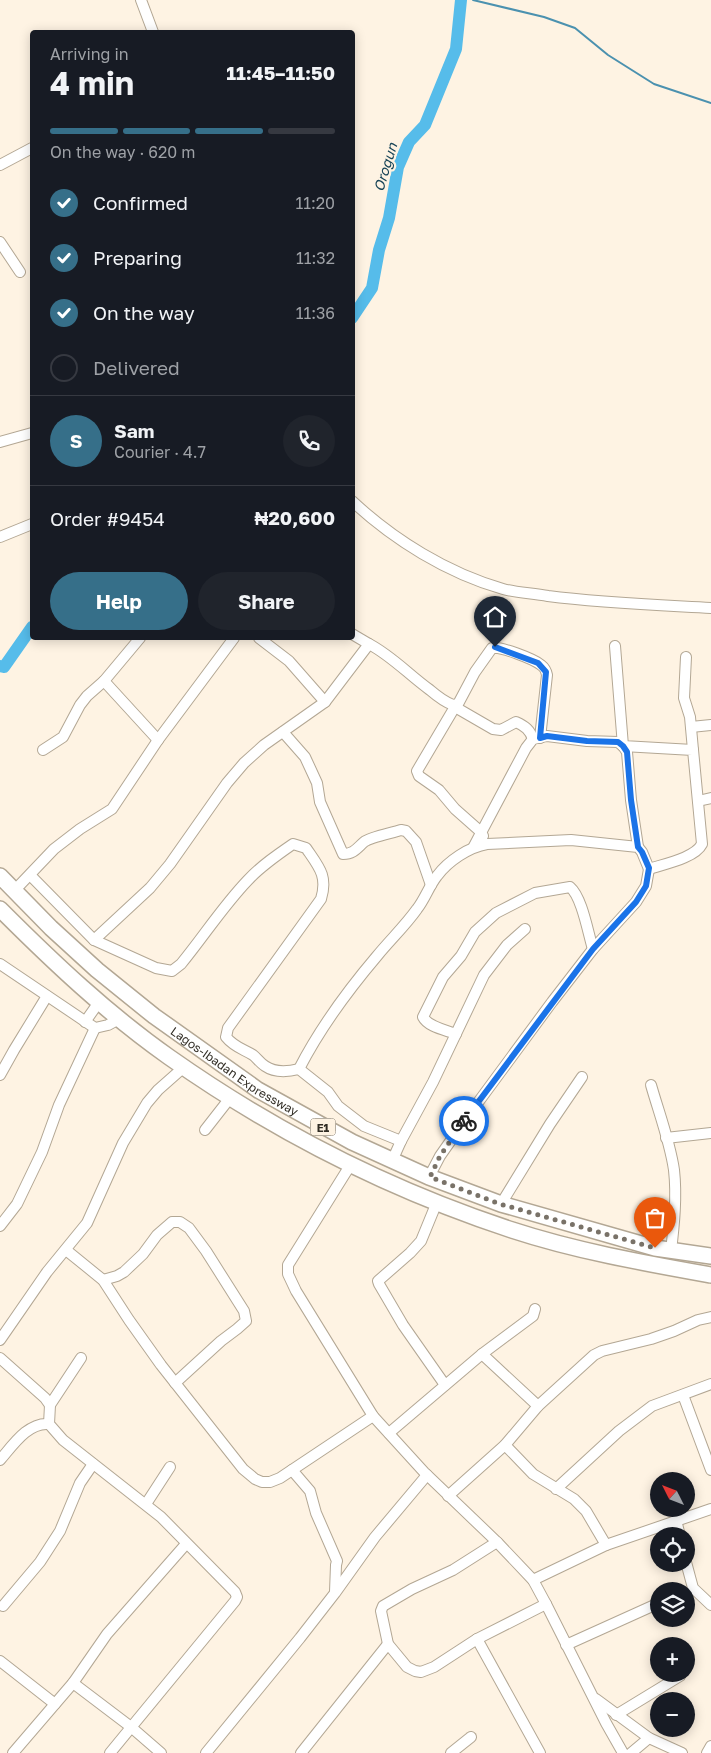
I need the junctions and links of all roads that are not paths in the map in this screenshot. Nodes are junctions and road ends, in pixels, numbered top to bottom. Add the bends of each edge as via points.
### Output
1 (141, 0) edge
2 (148, 0) edge
3 (151, 30) edge
4 (158, 30) edge
5 (30, 149) edge
6 (0, 165) edge
7 (0, 242) edge
8 (20, 272) dead end
9 (30, 434) edge
10 (0, 442) edge
11 (355, 504) edge
12 (30, 525) edge
13 (0, 537) edge
14 (711, 608) edge
15 (355, 636) edge
16 (138, 640) edge
17 (233, 640) edge
18 (262, 640) edge
19 (369, 644) junction
20 (615, 646) dead end
21 (686, 657) dead end
22 (104, 681) junction
23 (325, 702) junction
24 (455, 706) junction
25 (711, 725) edge
26 (691, 727) junction
27 (283, 732) junction
28 (537, 739) junction
29 (158, 740) junction
30 (623, 746) junction
31 (43, 750) dead end
32 (693, 750) junction
33 (711, 798) edge
34 (698, 801) junction
35 (481, 832) junction
36 (487, 844) junction
37 (474, 846) junction
38 (638, 847) junction
39 (649, 868) junction
40 (0, 876) edge
41 (30, 876) junction
42 (431, 885) junction
43 (14, 891) junction
44 (0, 909) edge
45 (525, 929) dead end
46 (94, 940) junction
47 (593, 949) junction
48 (1, 964) edge
49 (47, 996) junction
50 (99, 1002) junction
51 (119, 1019) junction
52 (85, 1022) junction
53 (95, 1028) junction
54 (456, 1034) junction
55 (184, 1067) junction
56 (299, 1069) junction
57 (0, 1075) edge
58 (582, 1077) dead end
59 (651, 1085) dead end
60 (230, 1098) junction
61 (205, 1130) dead end
62 (711, 1133) edge
63 (666, 1138) junction
64 (401, 1141) junction
65 (392, 1161) junction
66 (351, 1164) junction
67 (430, 1177) junction
68 (437, 1202) junction
69 (500, 1204) junction
70 (0, 1226) edge
71 (66, 1250) junction
72 (671, 1251) junction
73 (711, 1256) edge
74 (711, 1275) edge
75 (103, 1280) junction
76 (535, 1309) dead end
77 (711, 1317) edge
78 (0, 1340) edge
79 (482, 1354) junction
80 (0, 1358) edge
81 (81, 1358) dead end
82 (175, 1384) junction
83 (711, 1384) edge
84 (445, 1385) junction
85 (683, 1395) junction
86 (50, 1404) junction
87 (538, 1406) junction
88 (373, 1416) junction
89 (49, 1424) junction
90 (389, 1433) junction
91 (505, 1445) junction
92 (2, 1455) edge
93 (92, 1464) junction
94 (170, 1467) dead end
95 (292, 1470) junction
96 (711, 1470) edge
97 (427, 1475) junction
98 (556, 1489) junction
99 (448, 1496) junction
100 (146, 1504) junction
101 (711, 1509) edge
102 (676, 1520) junction
103 (678, 1527) edge
104 (498, 1542) junction
105 (186, 1544) junction
106 (606, 1545) junction
107 (533, 1580) junction
108 (335, 1593) junction
109 (695, 1594) edge
110 (546, 1604) junction
111 (711, 1605) edge
112 (3, 1606) dead end
113 (650, 1607) edge
114 (477, 1639) junction
115 (388, 1644) junction
116 (566, 1645) junction
117 (0, 1661) edge
118 (670, 1682) edge
119 (74, 1683) junction
120 (593, 1697) junction
121 (55, 1704) junction
122 (616, 1715) junction
123 (131, 1727) junction
124 (471, 1737) dead end
125 (649, 1738) junction
126 (711, 1746) edge
127 (13, 1753) edge
128 (110, 1753) edge
129 (161, 1753) edge
130 (206, 1753) edge
131 (301, 1753) edge
132 (451, 1753) edge
133 (540, 1753) edge
134 (624, 1753) edge
135 (630, 1753) edge
136 (682, 1753) edge
137 (707, 1753) edge

1 - 3 street
2 - 4 street
5 - 6 street
7 - 8 street
9 - 10 street
11 - 14 street via 388,531 429,557 503,589 575,599
12 - 13 street
15 - 19 street
16 - 22 street
17 - 29 street
18 - 23 street via 289,661
19 - 23 street
19 - 24 street
20 - 30 street
21 - 26 street via 684,698
22 - 29 street
22 - 31 street via 80,705 63,736
23 - 27 street
24 - 28 street via 493,729 500,730 516,722
24 - 28 street via 475,672 495,647 538,663 546,672
24 - 35 street via 417,771
25 - 26 street
26 - 32 street
27 - 42 street via 306,757 317,783 320,802 343,854 355,851 365,841 406,831 416,842
27 - 46 street via 244,764 150,888
28 - 30 street via 547,736 618,742
28 - 35 street via 522,754
29 - 41 street via 112,809 54,849
30 - 32 street
30 - 38 street via 627,752
32 - 34 street
33 - 34 street
34 - 39 street via 702,844 699,850
35 - 36 street
35 - 37 street
36 - 37 street
36 - 38 street via 571,840
37 - 42 street via 445,867
38 - 39 street
39 - 47 street via 646,886 636,902
40 - 43 highway, Lagos-Ibadan Expressway / E1
41 - 43 street
41 - 46 street
42 - 56 street via 417,909 349,992
43 - 65 highway, Lagos-Ibadan Expressway / E1 via 71,946 154,1016 258,1090
44 - 50 highway, Lagos-Ibadan Expressway / E1
45 - 54 street via 490,965
46 - 56 street via 156,968 172,971 249,879 293,844 306,848 322,874 324,887 320,899 228,1028 226,1038 273,1070 287,1072
47 - 54 street via 580,904 575,891 570,888 535,893 496,913 475,932 443,977 423,1017
47 - 67 street via 468,1116 440,1156
48 - 49 street
49 - 52 street
49 - 57 street
50 - 51 highway, Lagos-Ibadan Expressway / E1
50 - 52 street
51 - 53 street
51 - 55 highway, Lagos-Ibadan Expressway / E1
52 - 53 street
53 - 70 street via 59,1105 42,1152 16,1204
54 - 64 street
55 - 60 highway, Lagos-Ibadan Expressway / E1
55 - 71 street via 158,1090 139,1116 123,1143 87,1223
56 - 64 street via 364,1126
58 - 69 street
59 - 63 street
60 - 61 street
60 - 66 highway, Lagos-Ibadan Expressway / E1
62 - 63 street
63 - 72 street via 674,1171
64 - 65 street
65 - 67 highway, Lagos-Ibadan Expressway / E1
66 - 68 highway, Lagos-Ibadan Expressway / E1
66 - 88 street via 287,1268 296,1291
67 - 69 highway, Lagos-Ibadan Expressway / E1
68 - 74 highway, Lagos-Ibadan Expressway / E1 via 512,1230 586,1251
68 - 84 street via 420,1241 378,1280 378,1284
69 - 72 highway, Lagos-Ibadan Expressway / E1
71 - 75 street
71 - 78 street
72 - 73 highway, Lagos-Ibadan Expressway / E1
75 - 82 street
75 - 82 street via 124,1272 172,1222 185,1225 206,1251 244,1310 246,1321
76 - 79 street via 533,1316
77 - 87 street via 602,1351 587,1360
79 - 84 street
79 - 87 street
80 - 86 street
81 - 86 street
82 - 95 street via 254,1479 270,1482
83 - 85 street
84 - 90 street
85 - 96 street
85 - 98 street via 652,1406 638,1416
86 - 89 street
87 - 91 street
88 - 90 street
88 - 95 street
89 - 92 street via 33,1427
89 - 93 street
90 - 97 street
91 - 98 street via 533,1474
91 - 99 street
93 - 100 street
93 - 112 street via 80,1483 60,1530 40,1562
94 - 100 street
95 - 108 street via 310,1491 337,1561
97 - 99 street
97 - 108 street via 375,1536
98 - 106 street via 574,1499 586,1511
99 - 104 street
100 - 105 street
101 - 102 street
102 - 103 street
102 - 106 street
104 - 107 street
104 - 115 street via 453,1570 383,1606 381,1611
105 - 119 street via 107,1634
105 - 123 street via 237,1597
106 - 107 street
107 - 110 street
108 - 130 street
109 - 111 street
110 - 114 street
110 - 116 street
113 - 116 street
114 - 115 street via 421,1672 408,1667
114 - 133 street
115 - 131 street
116 - 120 street
117 - 121 street
118 - 122 street
119 - 121 street
119 - 123 street
120 - 122 street
120 - 134 street
121 - 127 street
122 - 125 street
123 - 128 street
123 - 129 street
124 - 132 street
125 - 135 street
125 - 136 street
126 - 137 street

